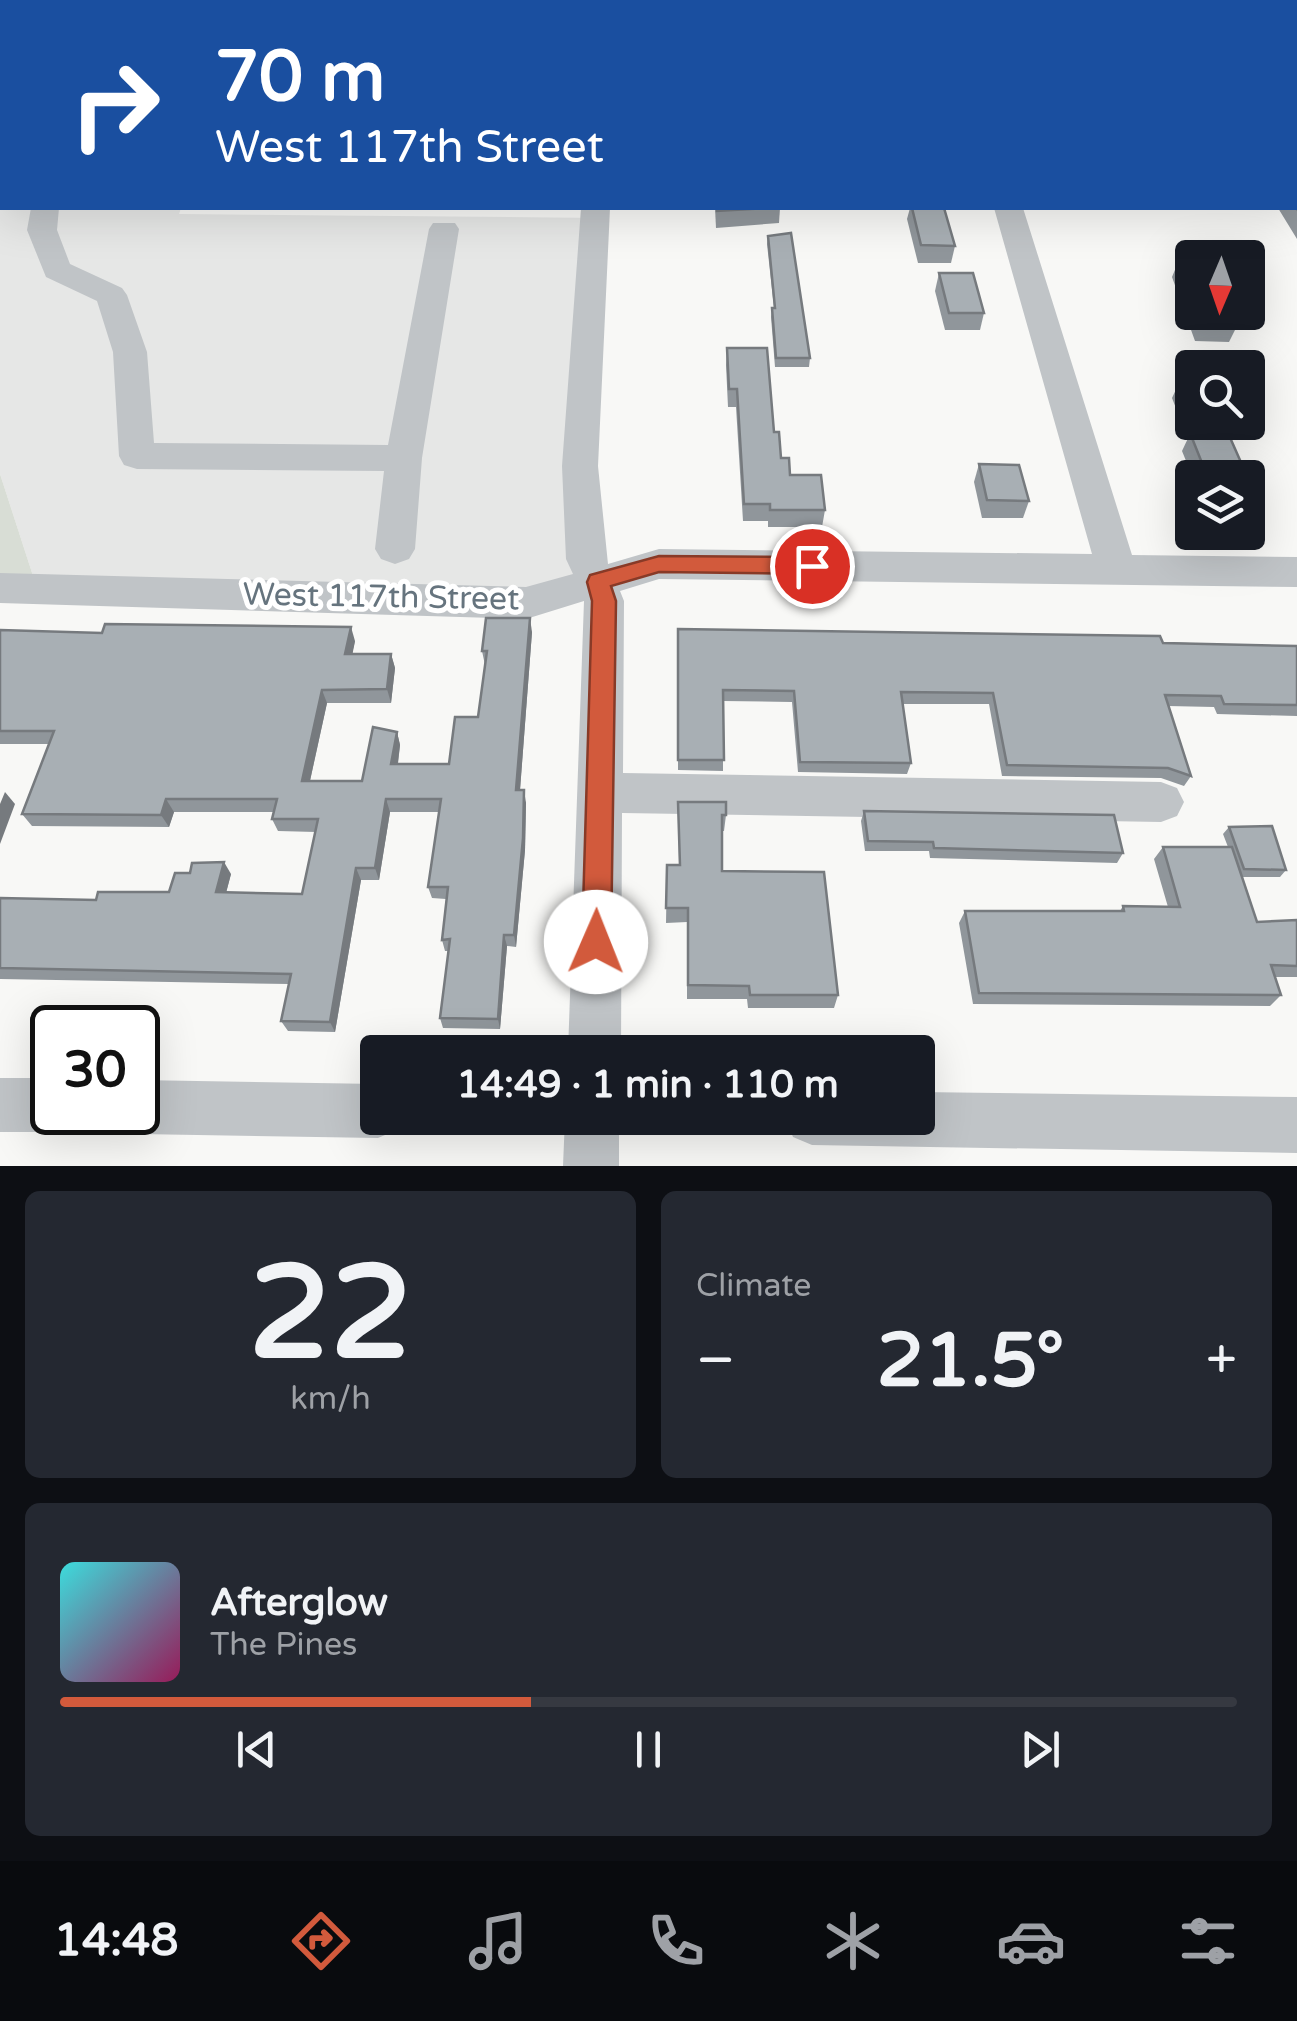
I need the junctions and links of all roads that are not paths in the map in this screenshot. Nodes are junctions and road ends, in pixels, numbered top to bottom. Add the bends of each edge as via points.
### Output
1 (45, 210) edge
2 (595, 210) edge
3 (1009, 210) edge
4 (444, 228) dead end
5 (404, 458) junction
6 (395, 548) dead end
7 (1116, 568) junction
8 (1297, 572) edge
9 (598, 582) junction
10 (0, 588) edge
11 (600, 793) junction
12 (1161, 802) dead end
13 (594, 1035) edge
14 (0, 1104) edge
15 (30, 1105) edge
16 (160, 1107) edge
17 (360, 1110) edge
18 (935, 1120) edge
19 (1297, 1125) edge
20 (592, 1135) edge
21 (591, 1166) edge

1 - 5 street via 42,230 57,270 110,295 130,352 138,456
2 - 9 street via 580,466 586,559
3 - 7 street
4 - 5 street
5 - 6 street
7 - 8 street, West 117th Street
7 - 9 street, West 117th Street via 659,564
9 - 10 street, West 117th Street via 526,603
9 - 11 street via 604,601
11 - 12 street
11 - 13 street
14 - 15 street
16 - 17 street
18 - 19 street
20 - 21 street

